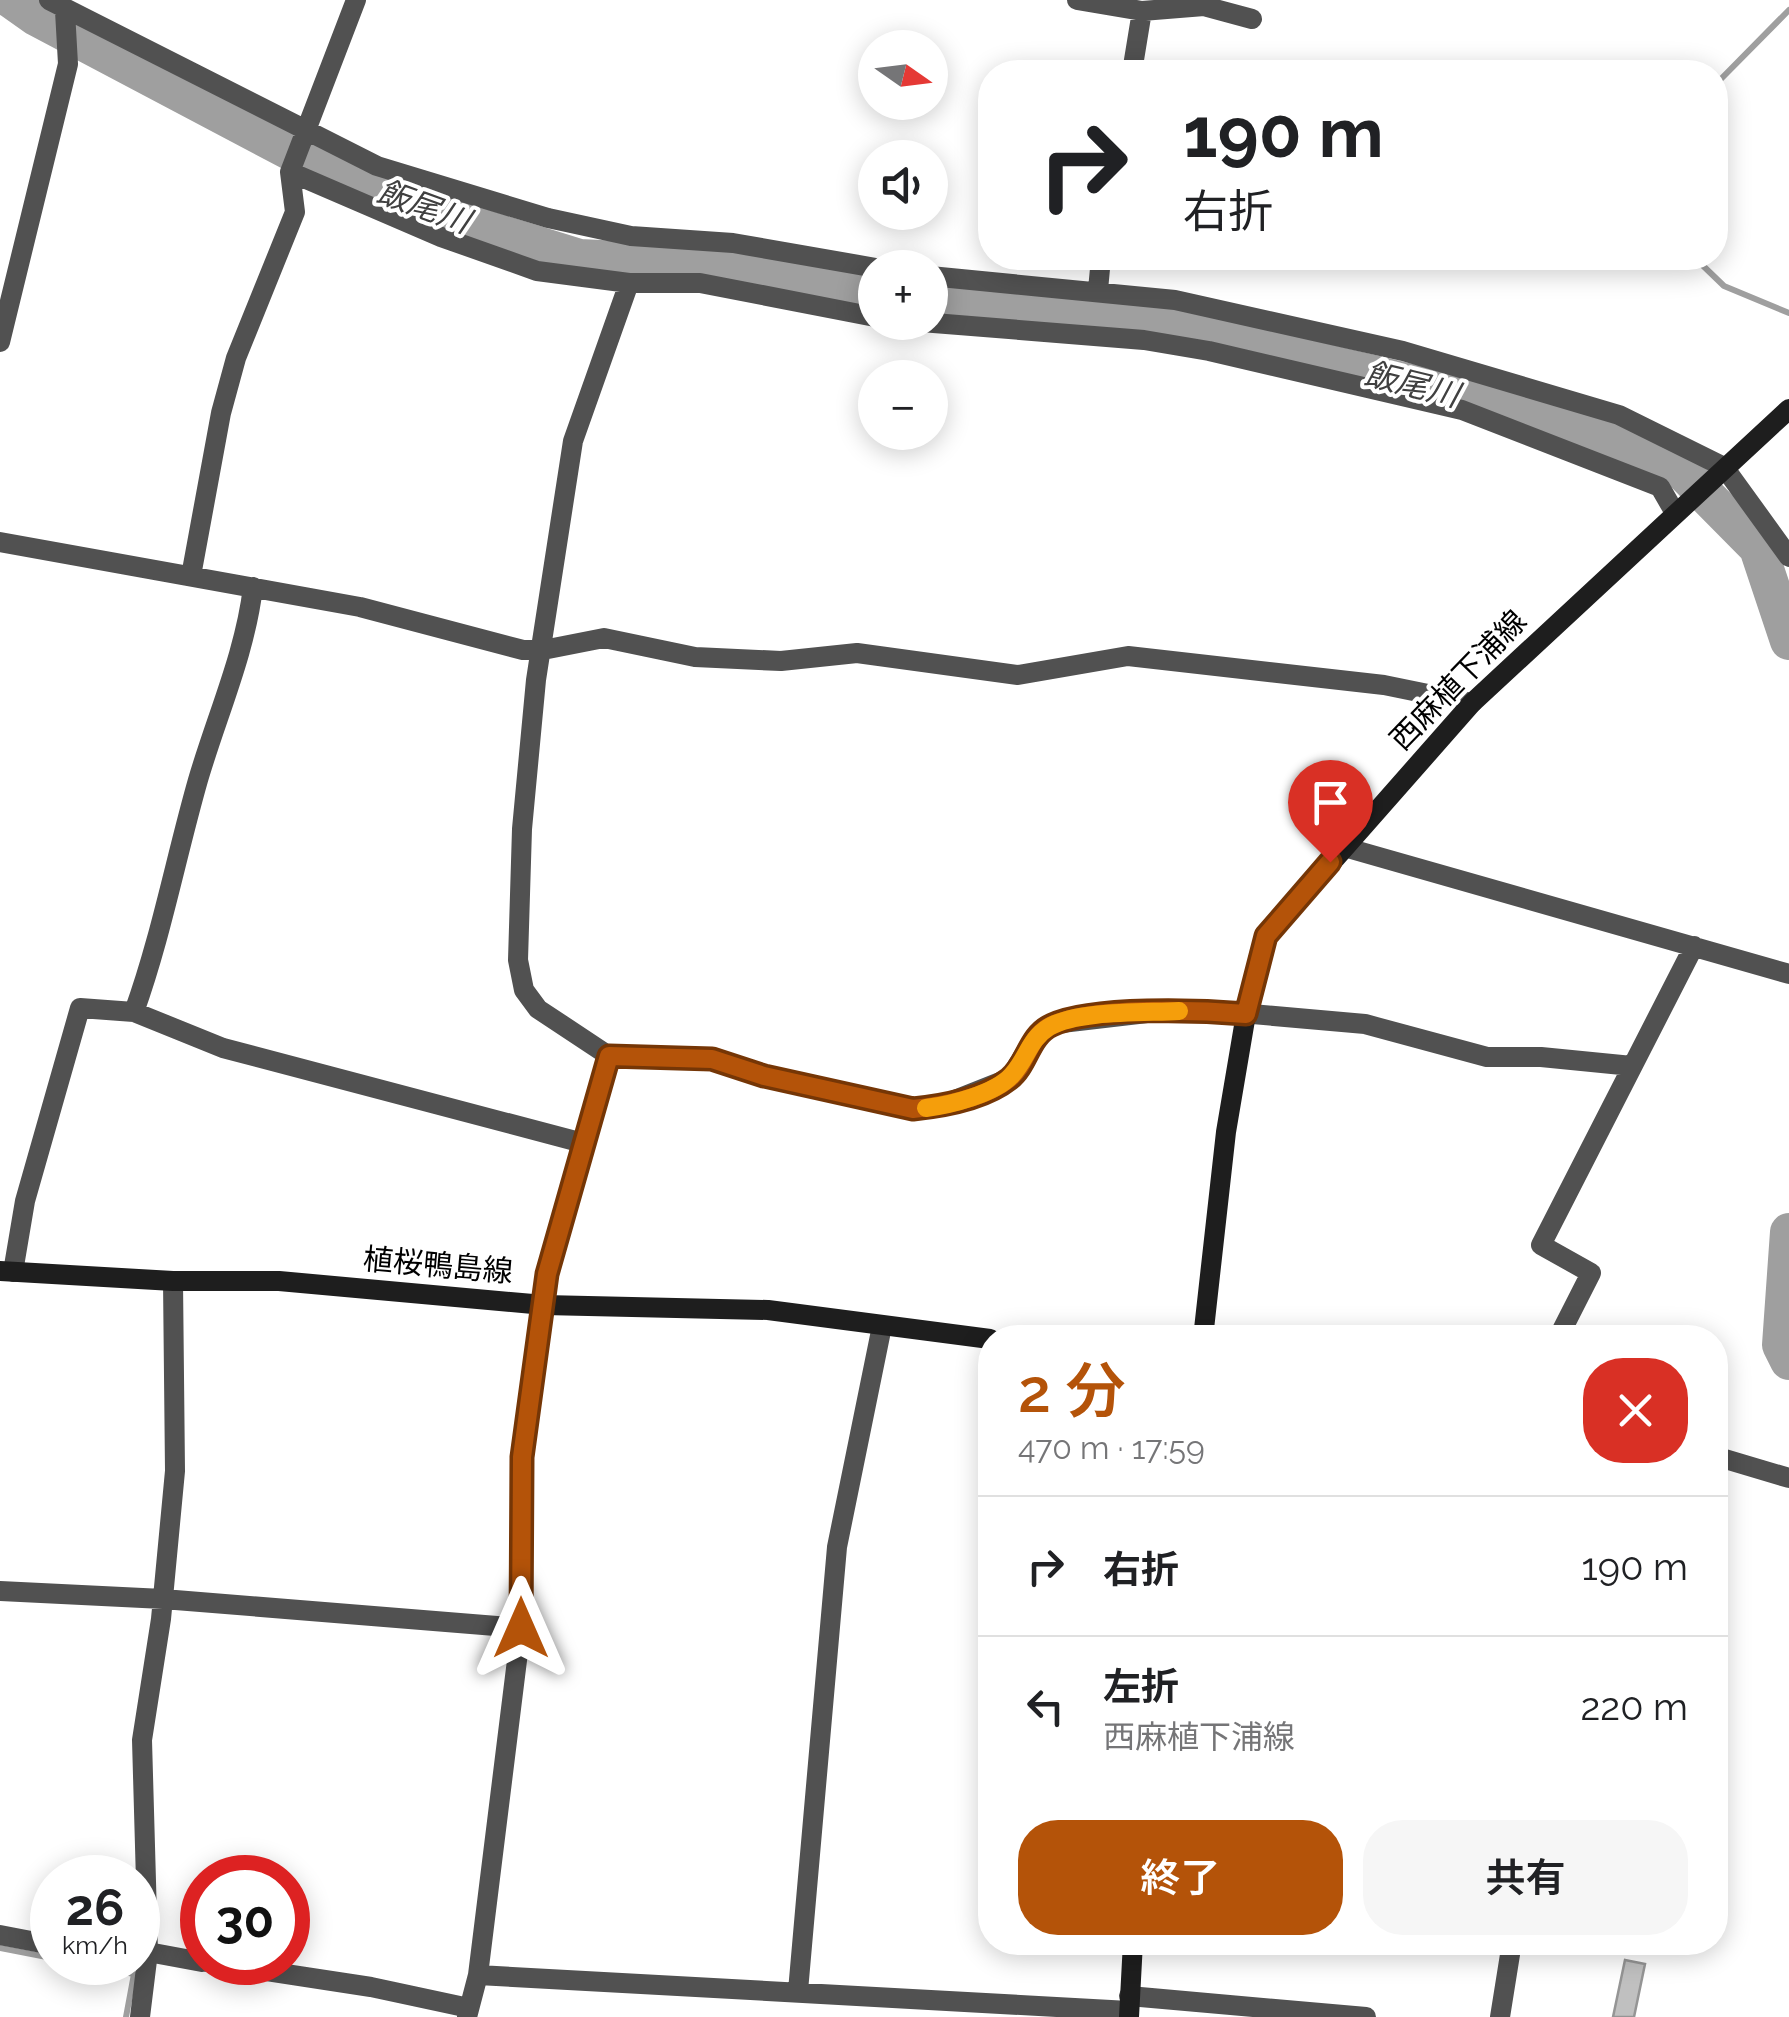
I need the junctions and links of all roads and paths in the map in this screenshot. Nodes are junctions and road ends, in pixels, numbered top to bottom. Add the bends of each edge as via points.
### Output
1 (356, 0) edge
2 (1077, 0) edge
3 (57, 6) edge
4 (1142, 11) junction
5 (1252, 19) dead end
6 (1134, 60) edge
7 (306, 133) junction
8 (290, 172) junction
9 (858, 265) edge
10 (1100, 270) edge
11 (948, 278) edge
12 (629, 283) junction
13 (1098, 290) junction
14 (858, 315) edge
15 (948, 324) edge
16 (0, 342) edge
17 (1789, 409) edge
18 (1719, 472) junction
19 (1679, 509) junction
20 (0, 542) edge
21 (1789, 557) edge
22 (192, 576) junction
23 (253, 587) junction
24 (543, 650) junction
25 (1472, 703) junction
26 (1344, 847) junction
27 (1694, 946) junction
28 (1789, 974) edge
29 (134, 1012) junction
30 (1246, 1014) junction
31 (609, 1056) junction
32 (1632, 1066) junction
33 (583, 1143) junction
34 (6, 1271) edge
35 (173, 1281) junction
36 (544, 1305) junction
37 (1204, 1325) edge
38 (1564, 1325) edge
39 (882, 1326) junction
40 (978, 1338) edge
41 (1728, 1460) edge
42 (1789, 1478) edge
43 (0, 1591) edge
44 (163, 1599) junction
45 (521, 1628) junction
46 (143, 1855) edge
47 (0, 1935) edge
48 (30, 1940) edge
49 (1132, 1955) edge
50 (1510, 1955) edge
51 (478, 1975) junction
52 (310, 1978) edge
53 (142, 1985) edge
54 (798, 1992) junction
55 (1129, 2008) edge
56 (468, 2012) edge
57 (140, 2017) edge
58 (1366, 2017) edge
59 (1500, 2017) edge

1 - 7 street
2 - 4 street
3 - 7 street
3 - 16 street via 68,64
4 - 5 street via 1204,6
4 - 6 street
7 - 8 street
7 - 9 street via 377,166 548,218 631,236 733,243
8 - 12 street via 537,271
8 - 22 street via 295,212 236,358
10 - 13 street
11 - 13 street
12 - 14 street via 700,283
12 - 24 street via 573,441
13 - 18 street via 1174,300 1514,381 1618,415
15 - 19 street via 1209,350 1462,410 1660,487
17 - 18 main road, 西麻植下浦線
18 - 19 main road, 西麻植下浦線
18 - 21 street
19 - 25 main road, 西麻植下浦線
20 - 22 street
22 - 23 street
23 - 24 street
23 - 29 street via 248,628
24 - 25 street via 604,638 695,657 781,660 858,653 1018,675 1128,656 1384,684
24 - 31 street via 522,830 518,960 524,990 538,1009
25 - 26 main road, 西麻植下浦線
26 - 27 street
26 - 30 main road, 西麻植下浦線 via 1266,936
27 - 28 street
27 - 32 street
29 - 33 street via 222,1048
29 - 34 street via 80,1008
30 - 31 street via 1147,1013 1052,1024 1034,1038 1010,1078 913,1109 712,1059
30 - 32 street via 1365,1024 1488,1057
30 - 37 main road, 西麻植下浦線
31 - 33 street
32 - 38 street via 1540,1245 1590,1273
33 - 36 street via 551,1250
34 - 35 main road, 植桜鴨島線
35 - 36 main road, 植桜鴨島線 via 279,1281
35 - 44 street via 175,1470
36 - 39 main road, 植桜鴨島線 via 768,1310
36 - 45 street via 522,1457
39 - 40 main road, 植桜鴨島線
39 - 54 street via 837,1548
41 - 42 street
43 - 44 street
44 - 45 street
44 - 46 street via 142,1740
45 - 51 street
47 - 48 street
49 - 55 main road
50 - 59 street
51 - 54 street
51 - 56 street
52 - 56 street
53 - 57 street
54 - 55 street
55 - 58 street

